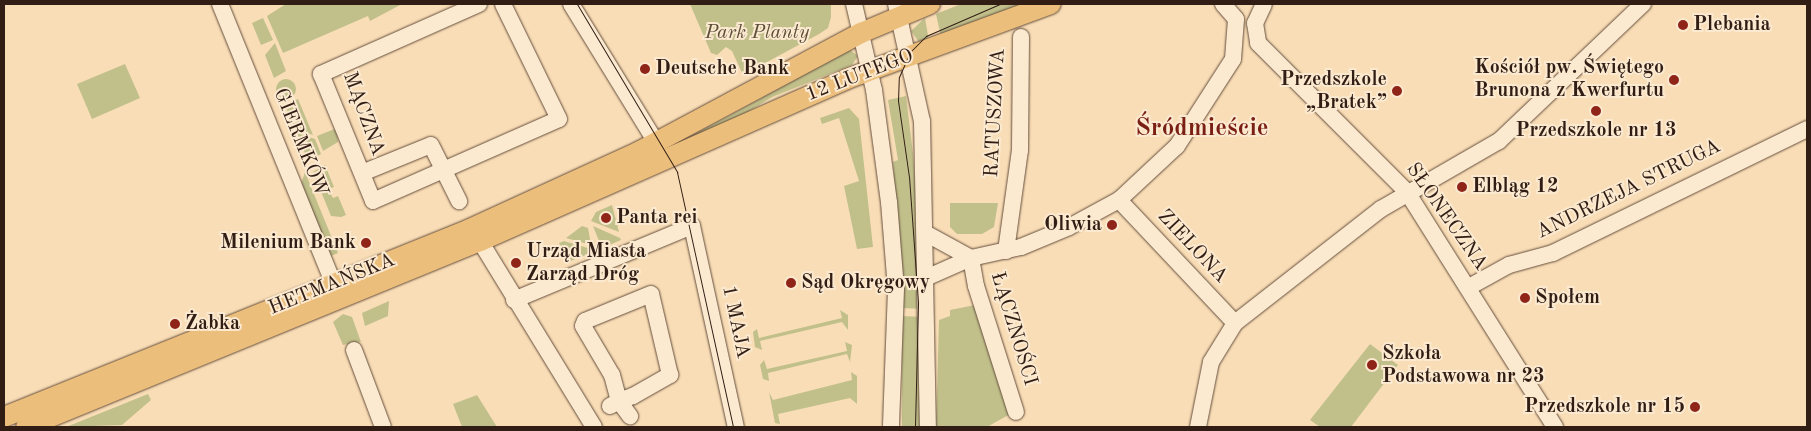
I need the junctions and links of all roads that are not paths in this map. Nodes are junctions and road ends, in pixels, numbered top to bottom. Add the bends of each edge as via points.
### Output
1 (220, 4) edge
2 (479, 4) edge
3 (503, 4) edge
4 (571, 4) edge
5 (854, 4) edge
6 (930, 4) edge
7 (1051, 4) edge
8 (1223, 4) edge
9 (1264, 4) edge
10 (1643, 4) edge
11 (897, 10) edge
12 (861, 33) junction
13 (1021, 37) dead end
14 (1271, 56) junction
15 (910, 57) junction
16 (1232, 59) junction
17 (870, 71) junction
18 (1807, 129) edge
19 (664, 148) junction
20 (444, 170) junction
21 (362, 174) junction
22 (1407, 192) junction
23 (1119, 200) junction
24 (459, 201) dead end
25 (927, 234) junction
26 (480, 241) junction
27 (1006, 251) junction
28 (971, 258) junction
29 (928, 277) junction
30 (1469, 287) junction
31 (337, 291) junction
32 (514, 300) junction
33 (1235, 323) junction
34 (354, 350) dead end
35 (614, 404) junction
36 (1016, 412) dead end
37 (630, 416) dead end
38 (4, 417) edge
39 (26, 427) edge
40 (383, 427) edge
41 (594, 427) edge
42 (736, 427) edge
43 (891, 427) edge
44 (928, 427) edge
45 (1198, 427) edge
46 (1555, 427) edge

1 - 31 street, GIERMKÓW
2 - 21 street, MĄCZNA via 321,74
3 - 20 street, MĄCZNA via 559,119
4 - 19 street
5 - 12 street
6 - 11 main road, 12 LUTEGO
7 - 15 main road, 12 LUTEGO
8 - 16 street via 1237,22
9 - 14 street, SŁONECZNA via 1255,33
10 - 22 street via 1499,141
11 - 12 main road, 12 LUTEGO
11 - 15 street
12 - 17 street
12 - 19 main road, 12 LUTEGO
13 - 27 street, RATUSZOWA via 1020,150
14 - 16 street via 1253,50
14 - 22 street, SŁONECZNA
15 - 17 main road, 12 LUTEGO
15 - 25 street via 922,122
16 - 23 street via 1177,146
17 - 19 main road, 12 LUTEGO
17 - 43 street via 894,262
18 - 30 street, ANDRZEJA STRUGA via 1553,253 1509,265
19 - 26 main road, HETMAŃSKA
19 - 31 main road, HETMAŃSKA via 470,229
20 - 21 street via 431,145
20 - 21 street, MĄCZNA via 373,200
20 - 24 street
22 - 30 street, SŁONECZNA
22 - 33 street
23 - 27 street via 1069,227
23 - 33 street, ZIELONA
25 - 28 street
25 - 29 street
26 - 31 main road, HETMAŃSKA
26 - 32 street
27 - 28 street
28 - 29 street
28 - 36 street, ŁĄCZNOŚCI via 976,286
29 - 44 street
30 - 46 street, SŁONECZNA
31 - 38 main road, HETMAŃSKA
31 - 39 main road, HETMAŃSKA
32 - 41 street
32 - 42 street, 1 MAJA via 692,226
33 - 45 street via 1211,362
34 - 40 street
35 - 35 street via 612,375 588,337 585,321 651,294 670,375
35 - 37 street

